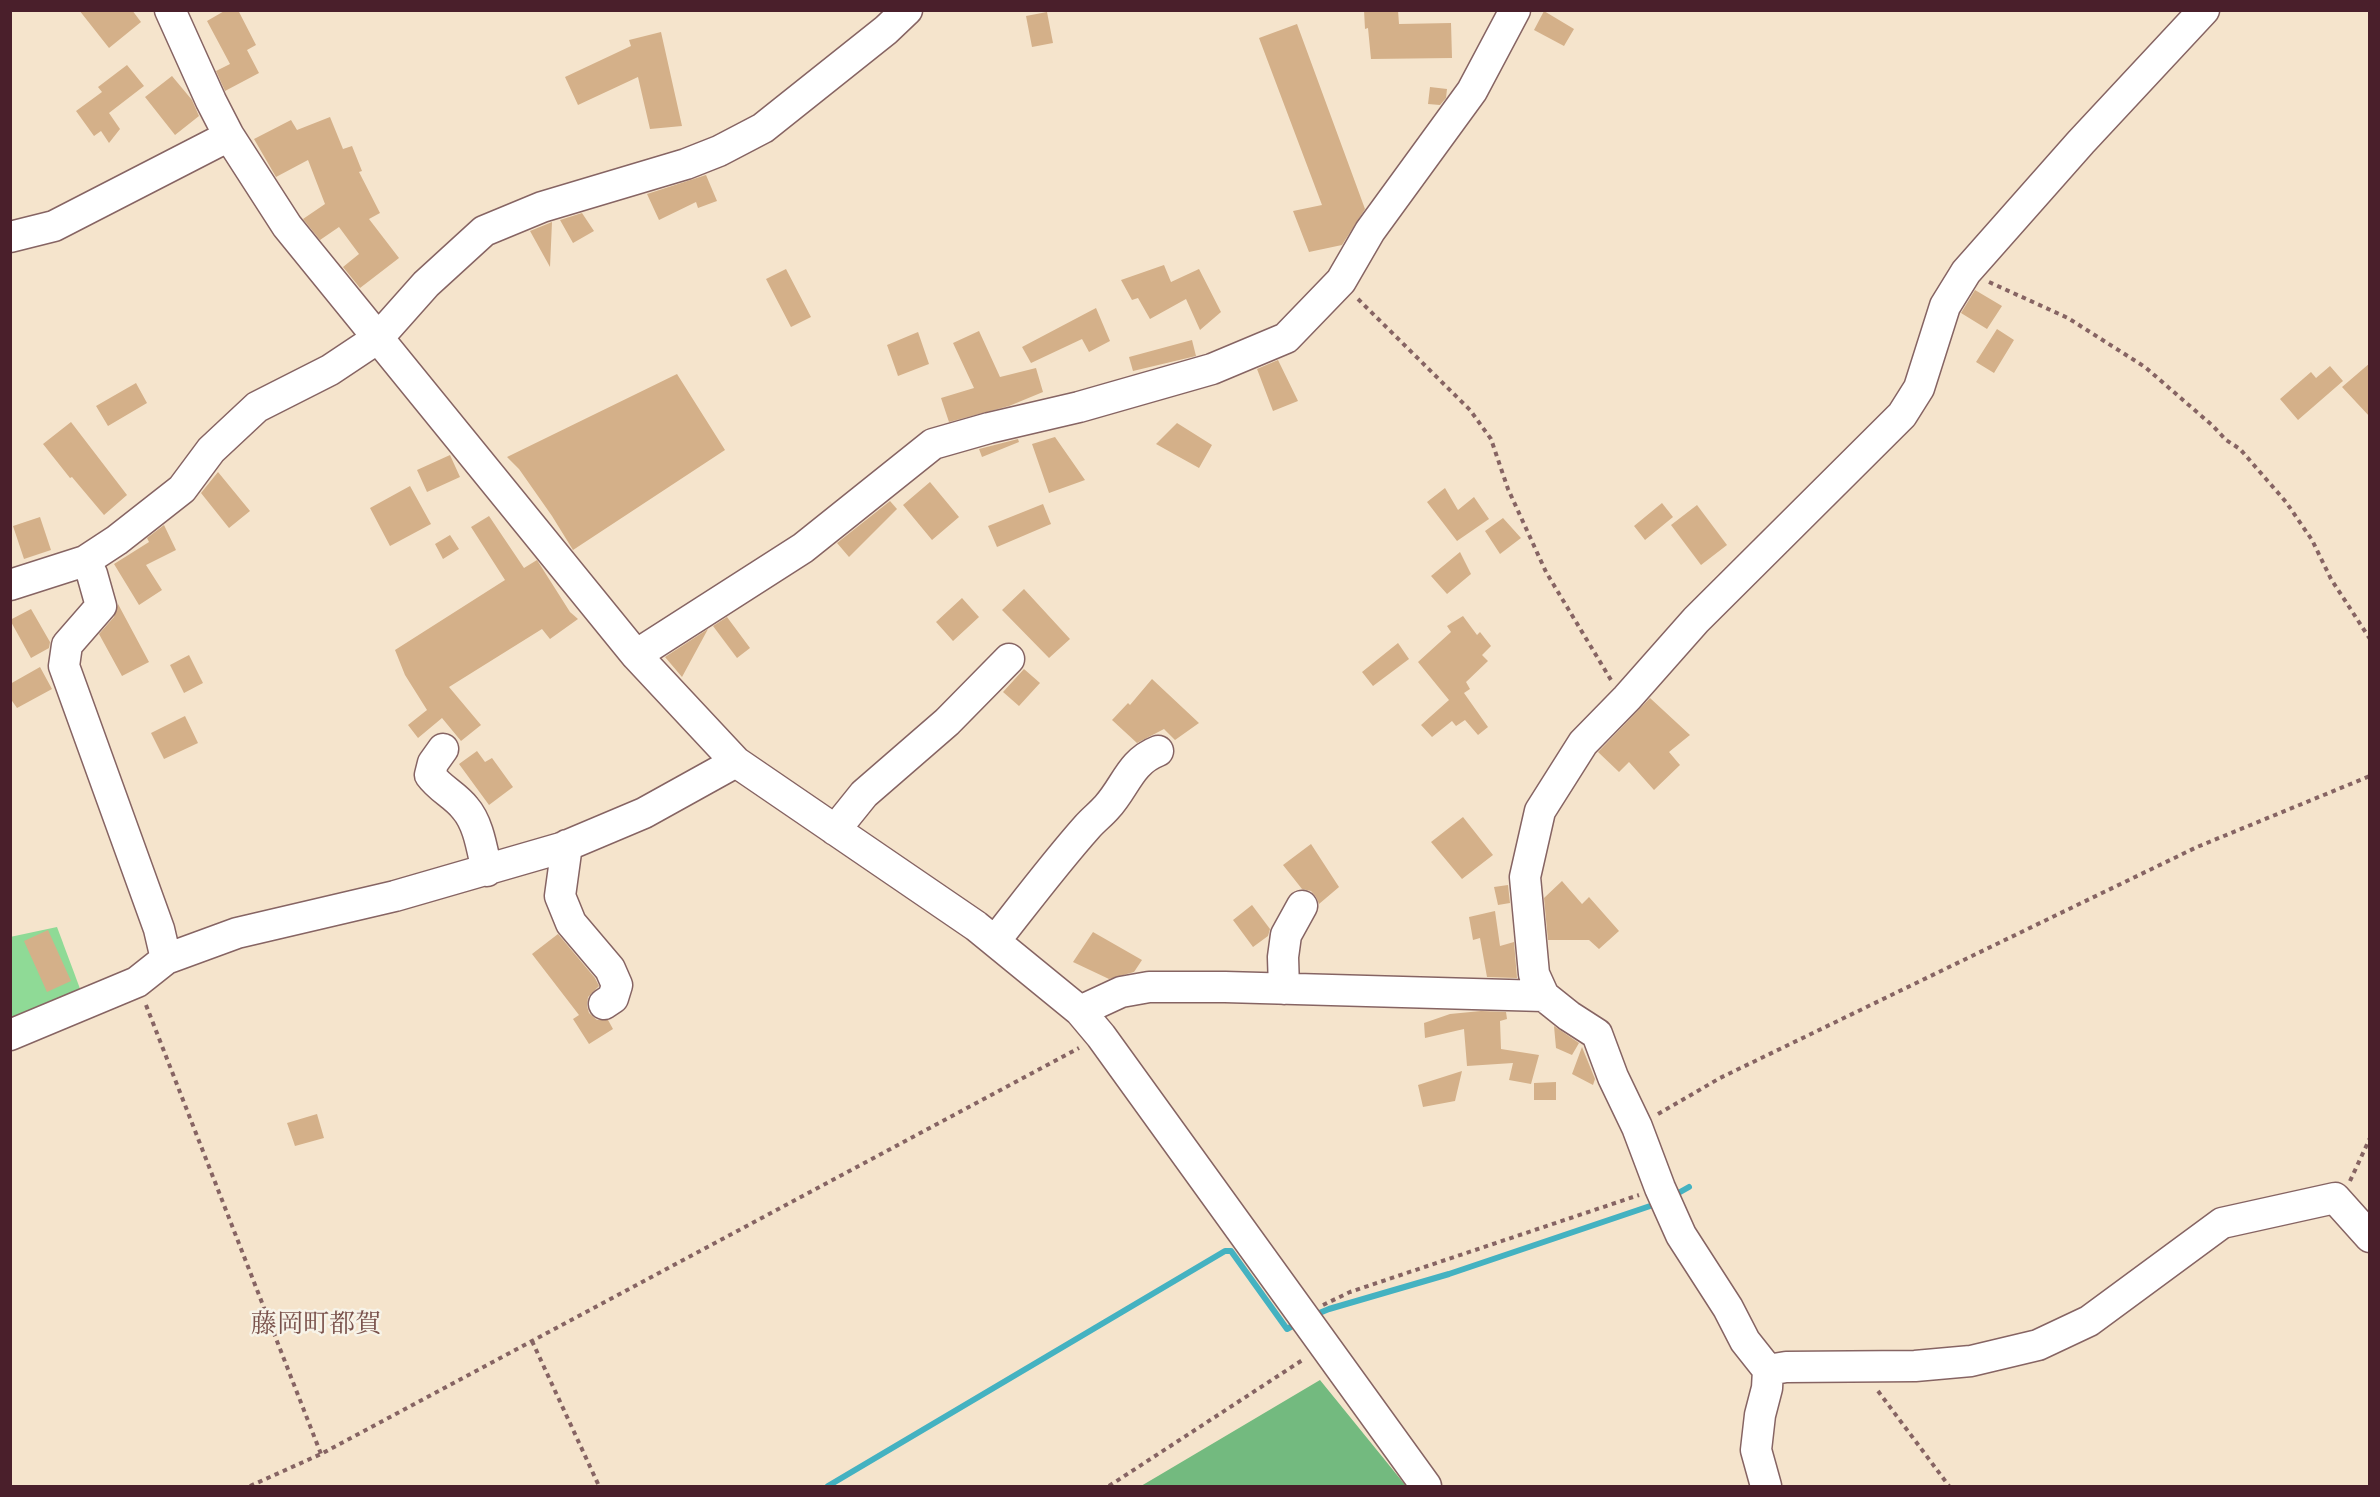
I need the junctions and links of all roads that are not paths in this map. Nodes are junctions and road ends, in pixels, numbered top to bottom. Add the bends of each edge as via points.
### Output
1 (170, 10) edge
2 (907, 10) edge
3 (1515, 10) edge
4 (2205, 10) edge
5 (229, 136) junction
6 (10, 237) edge
7 (378, 338) junction
8 (85, 561) junction
9 (10, 585) edge
10 (636, 655) junction
11 (1009, 659) dead end
12 (443, 749) dead end
13 (1158, 751) dead end
14 (736, 762) junction
15 (835, 830) junction
16 (567, 845) junction
17 (487, 871) junction
18 (1302, 906) dead end
19 (995, 941) junction
20 (166, 959) junction
21 (1284, 989) junction
22 (1544, 996) junction
23 (604, 1004) dead end
24 (1080, 1011) junction
25 (10, 1035) edge
26 (2370, 1237) edge
27 (1768, 1370) junction
28 (1426, 1486) edge
29 (1766, 1486) edge

1 - 5 street
2 - 7 street via 763,128 719,151 542,207 484,231 426,284
3 - 10 street via 1472,91 1370,231 1341,281 1286,338 1212,369 933,444 803,548
4 - 22 street via 1966,272 1945,306 1919,388 1902,415 1696,620 1583,742 1540,811 1525,877 1534,974
5 - 6 street via 54,226
5 - 7 street via 287,226
7 - 8 street via 330,370 257,407 211,450 182,489
7 - 10 street
8 - 9 street
8 - 20 street via 101,606 67,645 64,666 159,929
10 - 14 street
11 - 15 street via 946,722 864,794
12 - 17 street via 430,775 466,809 474,823
13 - 19 street via 1144,756 1135,765 1107,808
14 - 15 street
14 - 16 street via 644,813
15 - 19 street
16 - 17 street
16 - 23 street via 560,896 571,923 610,969 617,985 613,998
17 - 20 street via 237,933
18 - 21 street via 1286,935
19 - 24 street
20 - 25 street via 136,982
21 - 22 street
21 - 24 street via 1149,987 1121,992
22 - 27 street via 1597,1034 1681,1235 1745,1341
24 - 28 street
26 - 27 street via 2335,1198 2222,1223 2089,1321 2038,1345 1971,1361
27 - 29 street via 1756,1450

